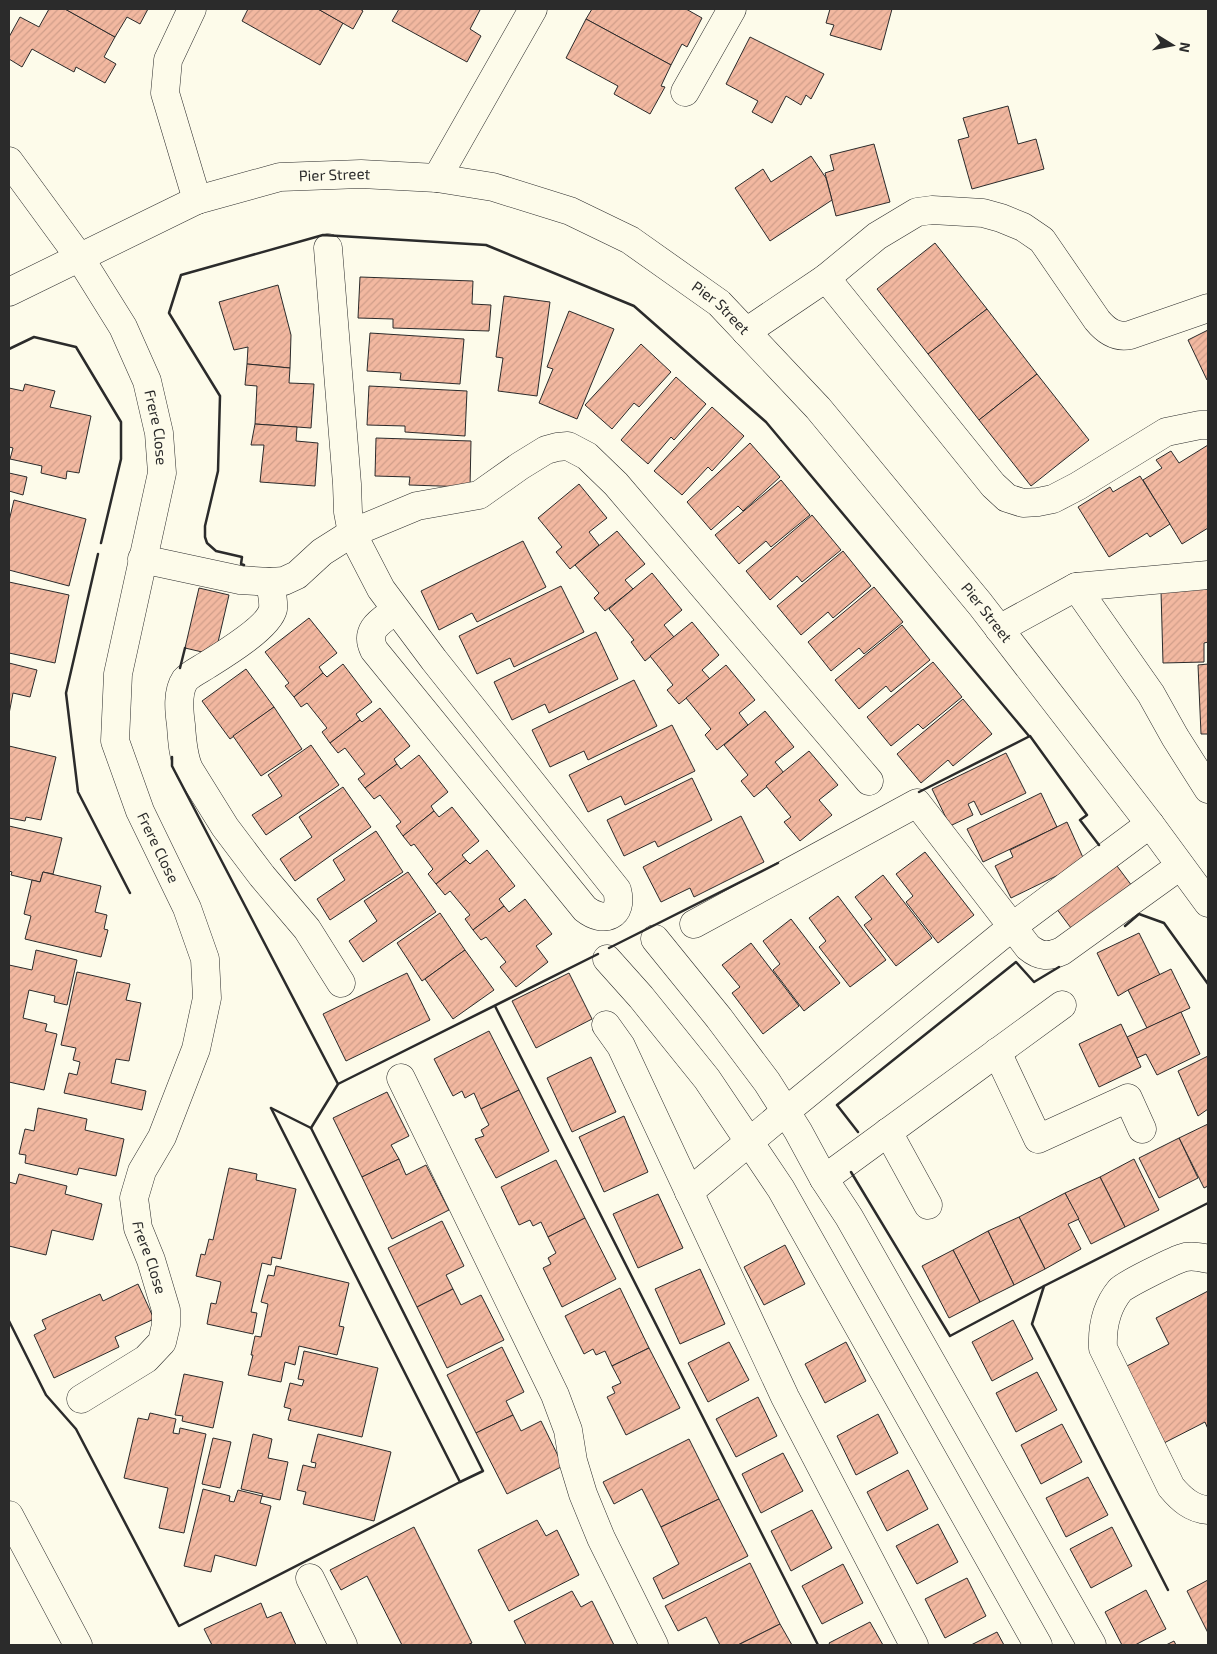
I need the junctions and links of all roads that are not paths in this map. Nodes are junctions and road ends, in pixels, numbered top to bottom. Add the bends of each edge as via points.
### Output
1 (192, 9) edge
2 (533, 9) edge
3 (732, 9) edge
4 (685, 92) dead end
5 (9, 161) edge
6 (437, 178) junction
7 (197, 200) junction
8 (328, 248) dead end
9 (80, 258) junction
10 (826, 278) junction
11 (9, 292) edge
12 (1208, 308) edge
13 (746, 332) junction
14 (1208, 425) edge
15 (352, 533) junction
16 (142, 559) junction
17 (1208, 575) edge
18 (270, 582) junction
19 (1076, 587) junction
20 (396, 610) junction
21 (998, 629) junction
22 (870, 782) dead end
23 (1208, 788) edge
24 (1150, 824) junction
25 (1180, 866) junction
26 (1208, 903) edge
27 (694, 924) dead end
28 (1013, 926) junction
29 (655, 939) dead end
30 (607, 959) dead end
31 (341, 982) dead end
32 (1062, 1005) dead end
33 (606, 1026) dead end
34 (997, 1052) junction
35 (401, 1078) dead end
36 (786, 1112) junction
37 (1142, 1129) dead end
38 (888, 1132) junction
39 (750, 1142) junction
40 (824, 1179) junction
41 (689, 1192) junction
42 (928, 1205) dead end
43 (1208, 1259) edge
44 (81, 1399) dead end
45 (1208, 1510) edge
46 (9, 1515) edge
47 (310, 1578) dead end
48 (78, 1645) edge
49 (343, 1645) edge
50 (654, 1645) edge
51 (914, 1645) edge
52 (1038, 1645) edge
53 (1092, 1645) edge

1 - 7 street via 168,60 165,93
2 - 6 street
3 - 4 street
5 - 9 street, Frere Close
6 - 7 street, Pier Street via 361,174 280,178
6 - 13 street, Pier Street via 493,187 570,210 630,240 719,303
7 - 9 street, Pier Street
8 - 15 street
9 - 11 street, Pier Street
9 - 16 street, Frere Close via 123,327 147,381 160,433 162,473
10 - 12 street via 877,236 917,212 967,212 1001,218 1042,240 1097,320 1114,334 1130,335
10 - 13 street
10 - 14 street via 993,485 1007,498 1023,503 1052,499 1166,432
13 - 21 street, Pier Street via 818,408
15 - 18 street via 322,552 297,575 284,581
15 - 20 street via 381,589
15 - 22 street via 417,506 479,495 551,448 568,446 578,450 616,484
16 - 18 street via 240,580
16 - 44 street, Frere Close via 118,674 114,741 140,811 187,908 205,959 207,998 196,1049 162,1137 142,1171 134,1198 138,1228 166,1310 162,1342 146,1359
17 - 19 street
18 - 31 street via 273,608 269,617 184,683 180,714 186,762 225,827 307,929
19 - 21 street
19 - 23 street via 1152,694
20 - 20 street via 618,890 618,904 612,915 599,917 585,909 374,650 371,644 373,629
21 - 24 street, Pier Street
24 - 25 street, Pier Street
24 - 28 street
25 - 26 street, Pier Street
25 - 28 street via 1053,955 1033,951
27 - 28 street via 917,803
28 - 36 street
29 - 36 street via 719,1018
30 - 39 street via 707,1079
32 - 34 street
33 - 41 street via 621,1046
34 - 37 street via 1038,1139 1128,1098
34 - 38 street
35 - 50 street via 555,1395 568,1430 583,1494
36 - 39 street
36 - 40 street
38 - 40 street
38 - 42 street
39 - 41 street
39 - 52 street via 781,1189
40 - 53 street via 849,1217
41 - 51 street via 785,1397
43 - 45 street via 1183,1258 1121,1288 1110,1305 1104,1324 1103,1348 1171,1487 1181,1499 1194,1507
46 - 48 street
47 - 49 street

